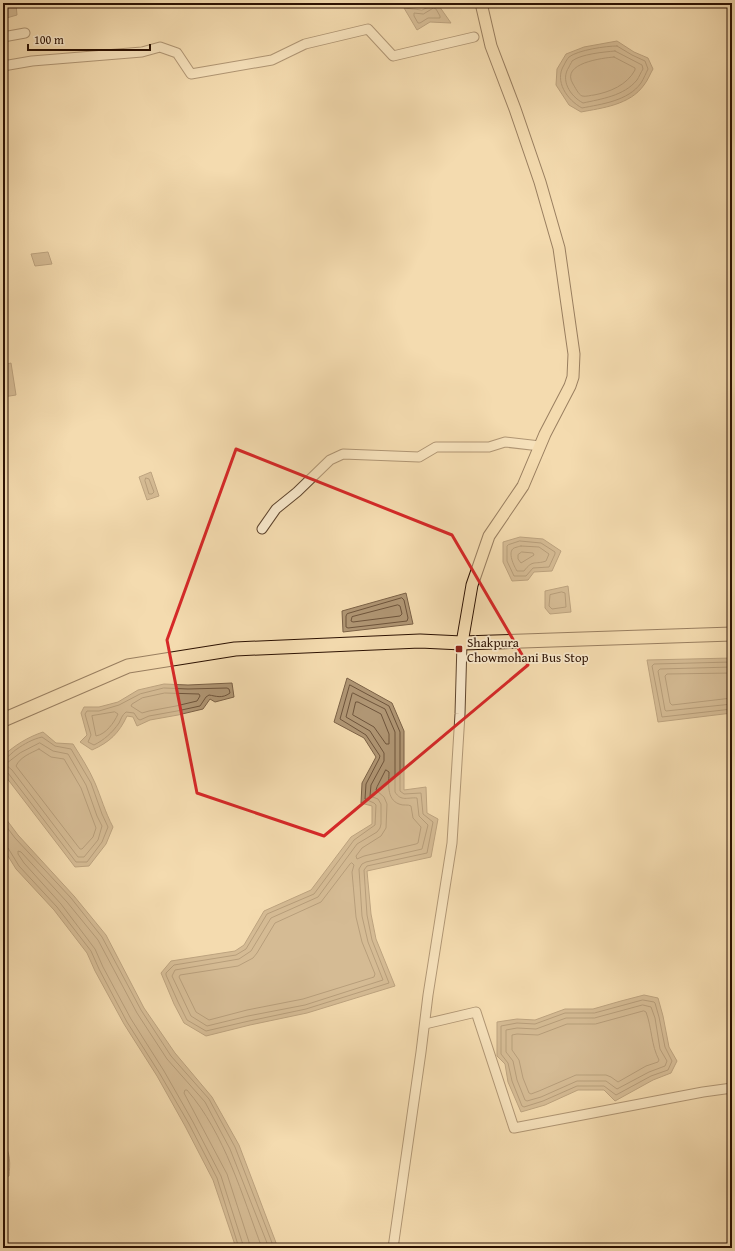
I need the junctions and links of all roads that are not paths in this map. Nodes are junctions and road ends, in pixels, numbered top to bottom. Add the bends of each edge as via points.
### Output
1 (481, 3) edge
2 (25, 33) dead end
3 (3, 37) edge
4 (474, 37) dead end
5 (3, 66) edge
6 (540, 446) junction
7 (262, 529) dead end
8 (732, 634) edge
9 (462, 643) junction
10 (3, 720) edge
11 (425, 1024) junction
12 (732, 1088) edge
13 (393, 1248) edge

1 - 6 main road via 491,46 540,182 559,248 574,354 570,386
2 - 3 street
4 - 5 street via 393,56 368,29 305,44 272,60 190,74 176,53 160,47 142,52
6 - 7 street via 505,442 489,447 436,446 419,457 343,454 330,460 276,509
6 - 9 main road via 523,486 489,536 472,585
8 - 9 highway
9 - 10 highway via 420,641 235,649 128,666
9 - 11 street via 452,843
11 - 12 street via 476,1012 514,1128
11 - 13 street

